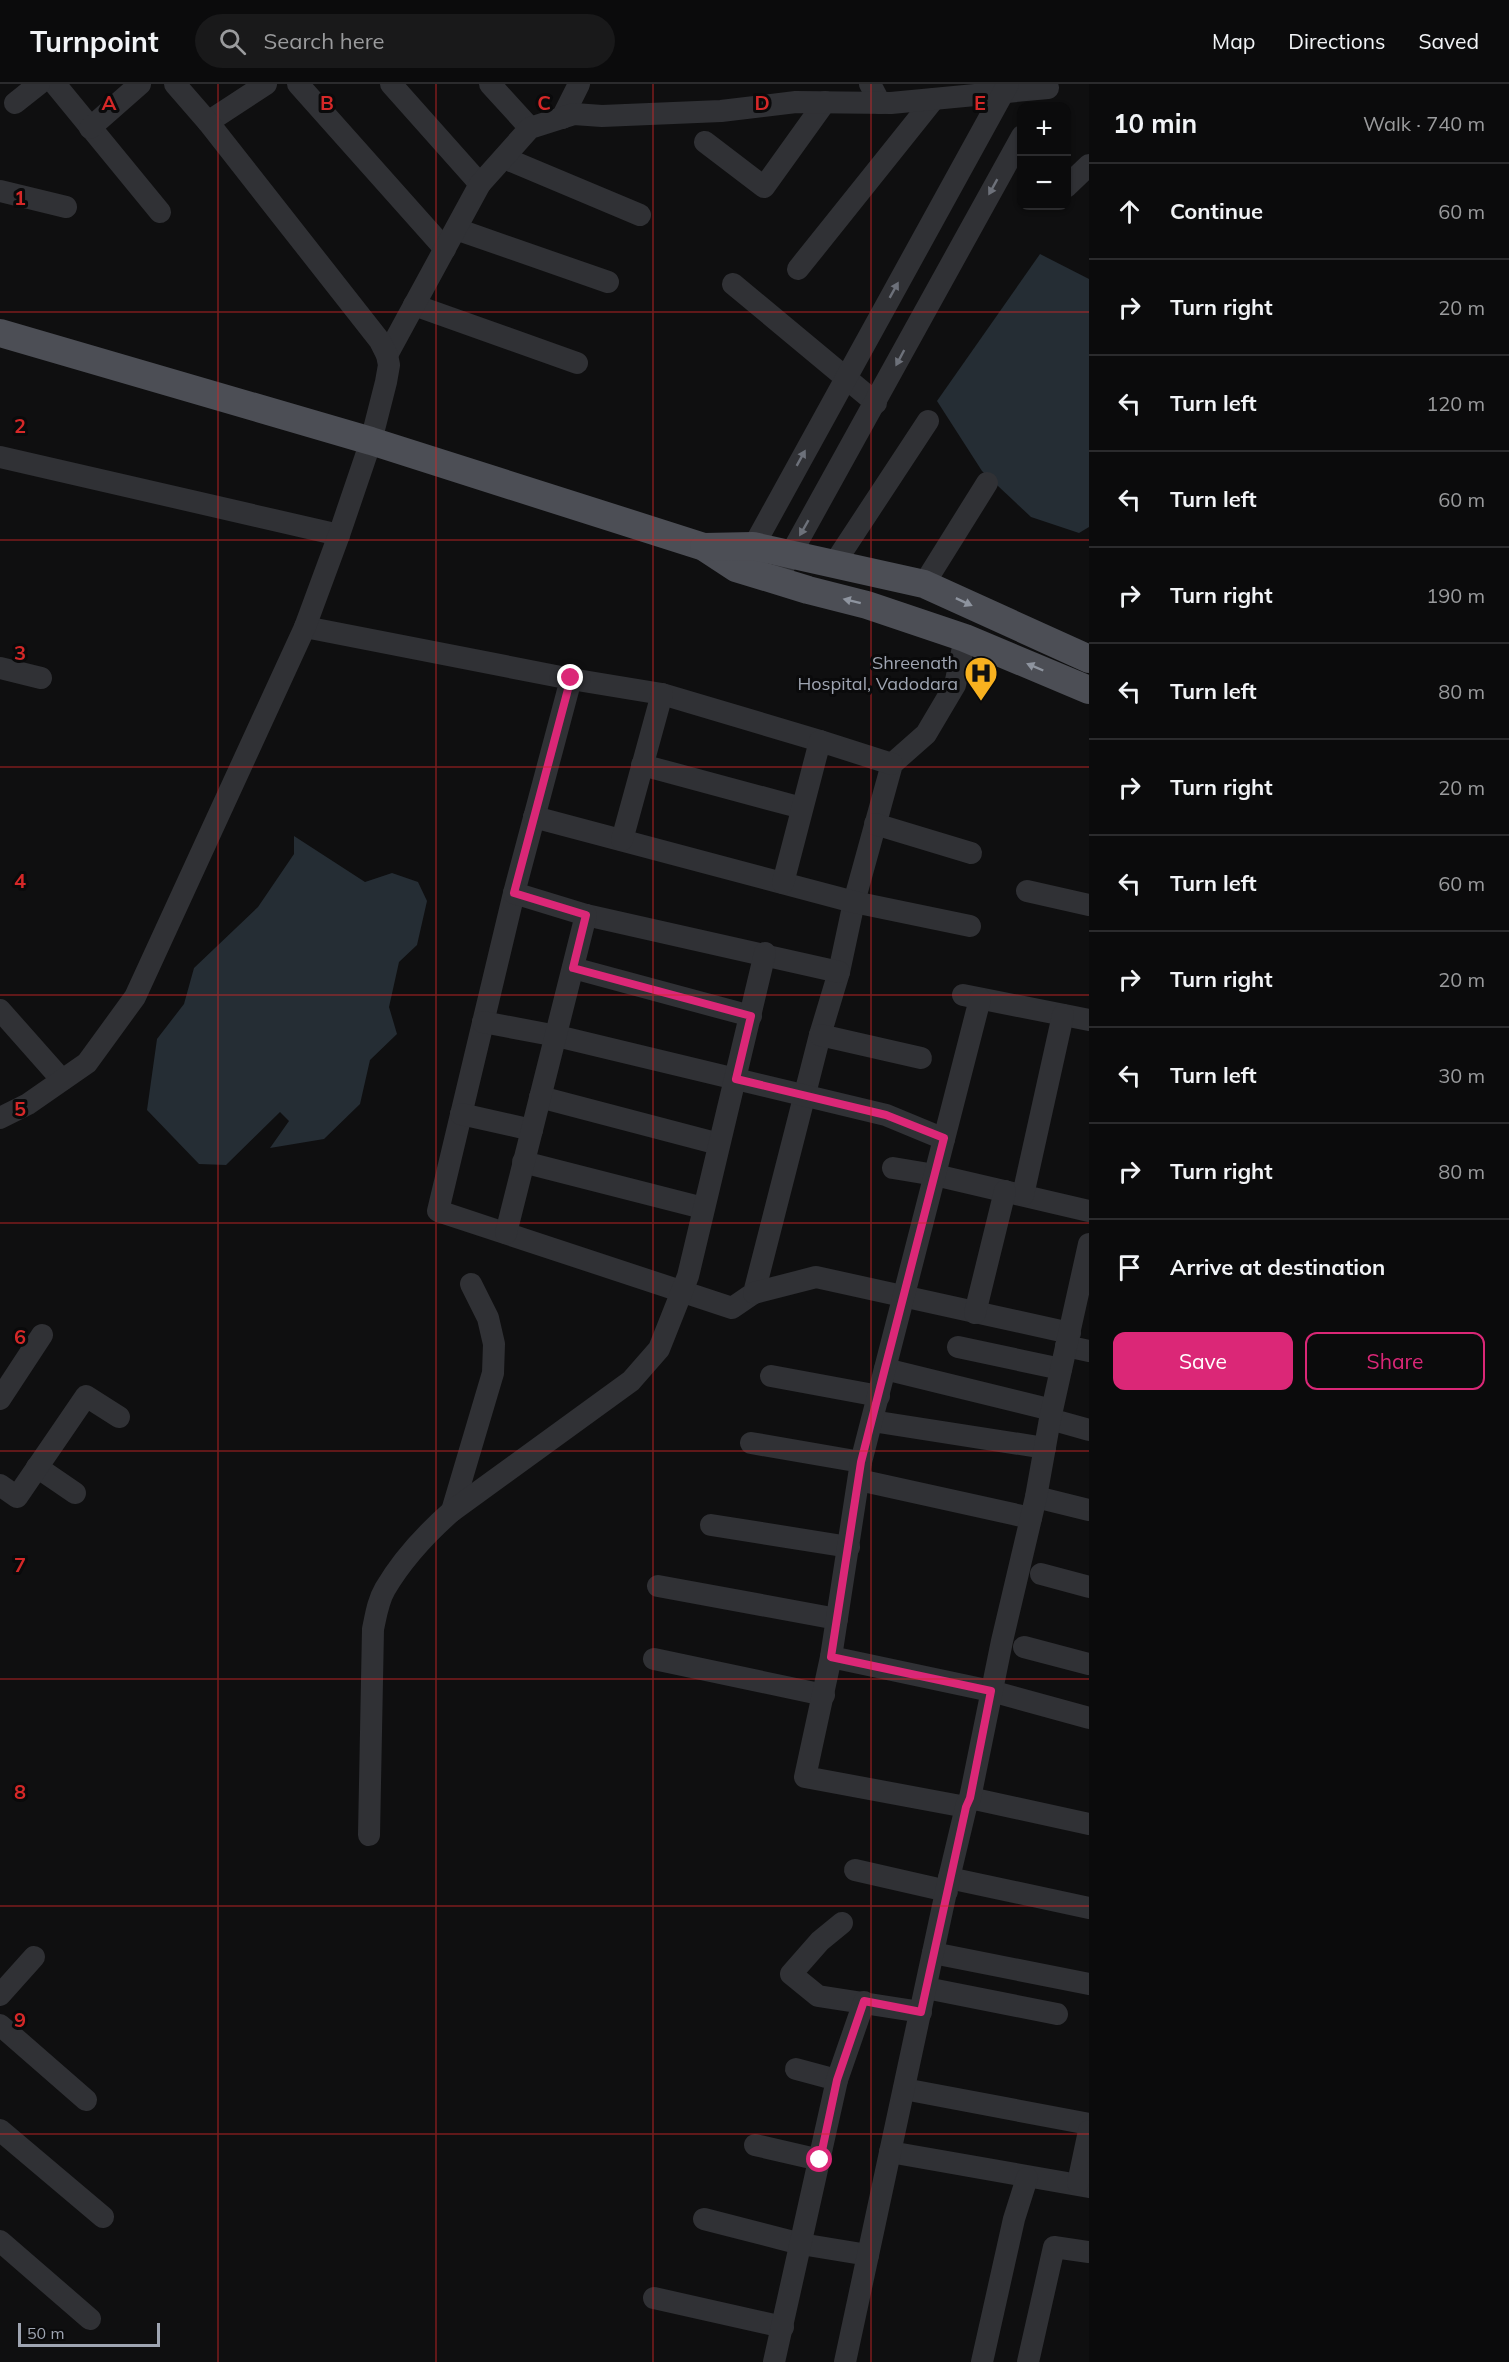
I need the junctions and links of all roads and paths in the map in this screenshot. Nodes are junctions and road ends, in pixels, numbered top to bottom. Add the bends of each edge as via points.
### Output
1 (39, 84) edge
2 (55, 84) edge
3 (141, 84) edge
4 (175, 84) edge
5 (266, 84) edge
6 (298, 84) edge
7 (392, 84) edge
8 (490, 84) edge
9 (579, 84) edge
10 (1005, 88) edge
11 (875, 93) edge
12 (1046, 93) edge
13 (934, 99) junction
14 (825, 102) junction
15 (15, 103) dead end
16 (562, 118) junction
17 (208, 122) junction
18 (90, 128) junction
19 (530, 128) junction
20 (705, 142) dead end
21 (1017, 145) edge
22 (504, 158) junction
23 (1089, 165) edge
24 (1071, 181) edge
25 (480, 184) junction
26 (0, 191) edge
27 (66, 207) dead end
28 (160, 212) dead end
29 (640, 216) dead end
30 (456, 229) junction
31 (445, 249) junction
32 (798, 269) dead end
33 (608, 282) dead end
34 (733, 284) dead end
35 (414, 304) junction
36 (0, 333) edge
37 (387, 355) junction
38 (577, 363) dead end
39 (845, 378) junction
40 (876, 403) junction
41 (928, 421) dead end
42 (371, 441) junction
43 (0, 457) edge
44 (987, 483) dead end
45 (339, 535) junction
46 (789, 554) junction
47 (747, 558) junction
48 (834, 564) junction
49 (777, 581) junction
50 (924, 584) junction
51 (305, 627) junction
52 (965, 638) junction
53 (1089, 659) edge
54 (0, 668) edge
55 (41, 678) dead end
56 (571, 678) junction
57 (1089, 690) edge
58 (662, 694) junction
59 (820, 741) junction
60 (892, 764) junction
61 (642, 765) junction
62 (802, 808) junction
63 (534, 817) junction
64 (875, 824) junction
65 (622, 840) junction
66 (971, 853) dead end
67 (783, 883) junction
68 (1027, 891) dead end
69 (514, 893) junction
70 (854, 902) junction
71 (1089, 905) edge
72 (586, 915) junction
73 (970, 926) dead end
74 (765, 953) junction
75 (573, 968) junction
76 (839, 972) junction
77 (0, 1010) edge
78 (1063, 1015) junction
79 (751, 1016) junction
80 (1089, 1020) edge
81 (483, 1022) junction
82 (820, 1035) junction
83 (557, 1036) junction
84 (921, 1058) dead end
85 (736, 1079) junction
86 (62, 1080) junction
87 (806, 1096) junction
88 (540, 1097) junction
89 (461, 1113) junction
90 (0, 1118) edge
91 (532, 1130) junction
92 (944, 1138) junction
93 (719, 1143) junction
94 (523, 1162) junction
95 (893, 1168) dead end
96 (934, 1175) junction
97 (1014, 1193) junction
98 (703, 1208) junction
99 (1089, 1211) edge
100 (506, 1233) junction
101 (1089, 1244) edge
102 (1086, 1271) edge
103 (471, 1284) dead end
104 (682, 1292) junction
105 (754, 1293) junction
106 (903, 1297) junction
107 (975, 1313) junction
108 (42, 1335) dead end
109 (1068, 1340) junction
110 (958, 1347) dead end
111 (1089, 1351) edge
112 (885, 1369) junction
113 (1061, 1369) junction
114 (771, 1376) dead end
115 (879, 1396) junction
116 (0, 1399) edge
117 (1051, 1414) junction
118 (119, 1417) dead end
119 (872, 1421) junction
120 (1089, 1430) edge
121 (752, 1443) dead end
122 (1045, 1448) junction
123 (37, 1467) junction
124 (860, 1471) junction
125 (0, 1485) edge
126 (75, 1492) dead end
127 (1033, 1508) junction
128 (1089, 1510) edge
129 (452, 1511) junction
130 (711, 1525) dead end
131 (849, 1547) junction
132 (1041, 1574) dead end
133 (658, 1586) dead end
134 (1089, 1587) edge
135 (837, 1619) junction
136 (1024, 1647) dead end
137 (831, 1657) junction
138 (654, 1659) dead end
139 (1089, 1664) edge
140 (991, 1691) junction
141 (824, 1695) junction
142 (1089, 1718) edge
143 (968, 1802) junction
144 (1089, 1824) edge
145 (369, 1835) dead end
146 (855, 1870) dead end
147 (948, 1885) junction
148 (1089, 1908) edge
149 (842, 1923) dead end
150 (933, 1953) junction
151 (34, 1957) dead end
152 (1089, 1984) edge
153 (926, 1988) junction
154 (0, 1995) edge
155 (864, 2001) junction
156 (921, 2012) junction
157 (1057, 2014) dead end
158 (0, 2025) edge
159 (796, 2069) dead end
160 (837, 2080) junction
161 (904, 2089) junction
162 (86, 2100) dead end
163 (1089, 2124) edge
164 (0, 2130) edge
165 (1089, 2131) edge
166 (755, 2145) dead end
167 (890, 2152) junction
168 (820, 2160) junction
169 (1027, 2178) junction
170 (1084, 2185) edge
171 (103, 2217) dead end
172 (704, 2219) dead end
173 (0, 2241) edge
174 (801, 2244) junction
175 (1089, 2252) edge
176 (868, 2255) junction
177 (654, 2298) dead end
178 (90, 2319) dead end
179 (783, 2327) junction
180 (774, 2362) edge
181 (845, 2362) edge
182 (982, 2362) edge
183 (1028, 2362) edge

1 - 15 street
2 - 18 street
3 - 18 street
4 - 17 street
5 - 17 street
6 - 31 street
7 - 25 street
8 - 19 street
9 - 16 street
10 - 12 street
10 - 13 street
39 -> 10 street
11 - 13 street
11 - 14 street
13 - 32 street
14 - 16 street via 721,111 574,114
14 - 20 street via 764,187
16 - 19 street
17 - 37 street
18 - 28 street
19 - 22 street
21 -> 40 street
22 - 25 street
22 - 29 street
23 - 24 street
25 - 30 street
26 - 27 street
30 - 31 street
30 - 33 street
31 - 35 street
34 - 39 street
35 - 37 street
35 - 38 street
36 - 42 main road
37 - 42 street via 386,382
39 - 40 street
47 -> 39 street
40 -> 46 street
41 - 48 street
42 - 45 street
42 - 47 main road
43 - 45 street
44 - 50 street
45 - 51 street
46 - 47 main road
46 - 48 main road
46 - 49 street
47 - 49 main road
48 - 50 main road
52 -> 49 main road via 867,605
50 -> 53 main road
51 - 56 street
51 - 86 street via 135,997 87,1063
57 -> 52 main road
52 - 60 street via 955,685 926,734
54 - 55 street
56 - 58 street
56 - 63 street
58 - 59 street
58 - 61 street
59 - 60 street
59 - 62 street
60 - 64 street
61 - 62 street
61 - 65 street
62 - 67 street
63 - 65 street
63 - 69 street
64 - 66 street
64 - 70 street
65 - 67 street
67 - 70 street
68 - 71 street
69 - 72 street
69 - 81 street
70 - 73 street
70 - 76 street
72 - 74 street
72 - 75 street
74 - 76 street
74 - 79 street
75 - 79 street
75 - 83 street
76 - 82 street
77 - 86 street
78 - 80 street
78 - 92 street via 972,997
78 - 97 street
79 - 85 street
81 - 83 street
81 - 89 street
82 - 84 street
82 - 87 street
83 - 85 street
83 - 88 street
85 - 87 street
85 - 93 street
86 - 90 street
87 - 92 street via 886,1115
87 - 105 street
88 - 91 street
88 - 93 street
89 - 91 street
89 - 100 street via 438,1211
91 - 94 street
92 - 96 street
93 - 98 street
94 - 98 street
94 - 100 street
95 - 96 street
96 - 97 street
96 - 106 street
97 - 99 street
97 - 107 street
98 - 104 street
100 - 104 street
101 - 102 street
102 - 109 street
103 - 129 street via 488,1318 494,1344 493,1373
104 - 105 street via 732,1308
104 - 129 street via 659,1349 631,1382
105 - 106 street via 816,1277
106 - 107 street
106 - 112 street
107 - 109 street
108 - 116 street
109 - 111 street
109 - 113 street
110 - 113 street
112 - 115 street
112 - 117 street
113 - 117 street
114 - 115 street
115 - 119 street
117 - 120 street
117 - 122 street
118 - 123 street via 86,1396
119 - 122 street
119 - 124 street
121 - 124 street
122 - 127 street
123 - 125 street via 17,1497
123 - 126 street
124 - 127 street
124 - 131 street
127 - 128 street
127 - 140 street
129 - 145 street via 419,1544 385,1589 378,1605 373,1629
130 - 131 street
131 - 135 street
132 - 134 street
133 - 135 street
135 - 137 street
136 - 139 street
137 - 140 street
137 - 141 street
138 - 141 street
140 - 142 street
140 - 143 street
141 - 143 street via 805,1777
143 - 144 street
143 - 147 street
146 - 147 street
147 - 148 street
147 - 150 street
149 - 155 street via 819,1941 791,1974 818,1996
150 - 152 street
150 - 153 street
151 - 154 street
153 - 156 street
153 - 157 street
155 - 156 street
155 - 160 street
156 - 161 street
158 - 162 street
159 - 160 street
160 - 168 street
161 - 163 street
161 - 167 street
164 - 171 street
165 - 170 street
166 - 168 street
167 - 169 street
167 - 176 street
168 - 174 street
169 - 170 street
169 - 182 street
172 - 174 street
173 - 178 street
174 - 176 street
174 - 179 street
175 - 183 street via 1054,2247
176 - 181 street
177 - 179 street
179 - 180 street

